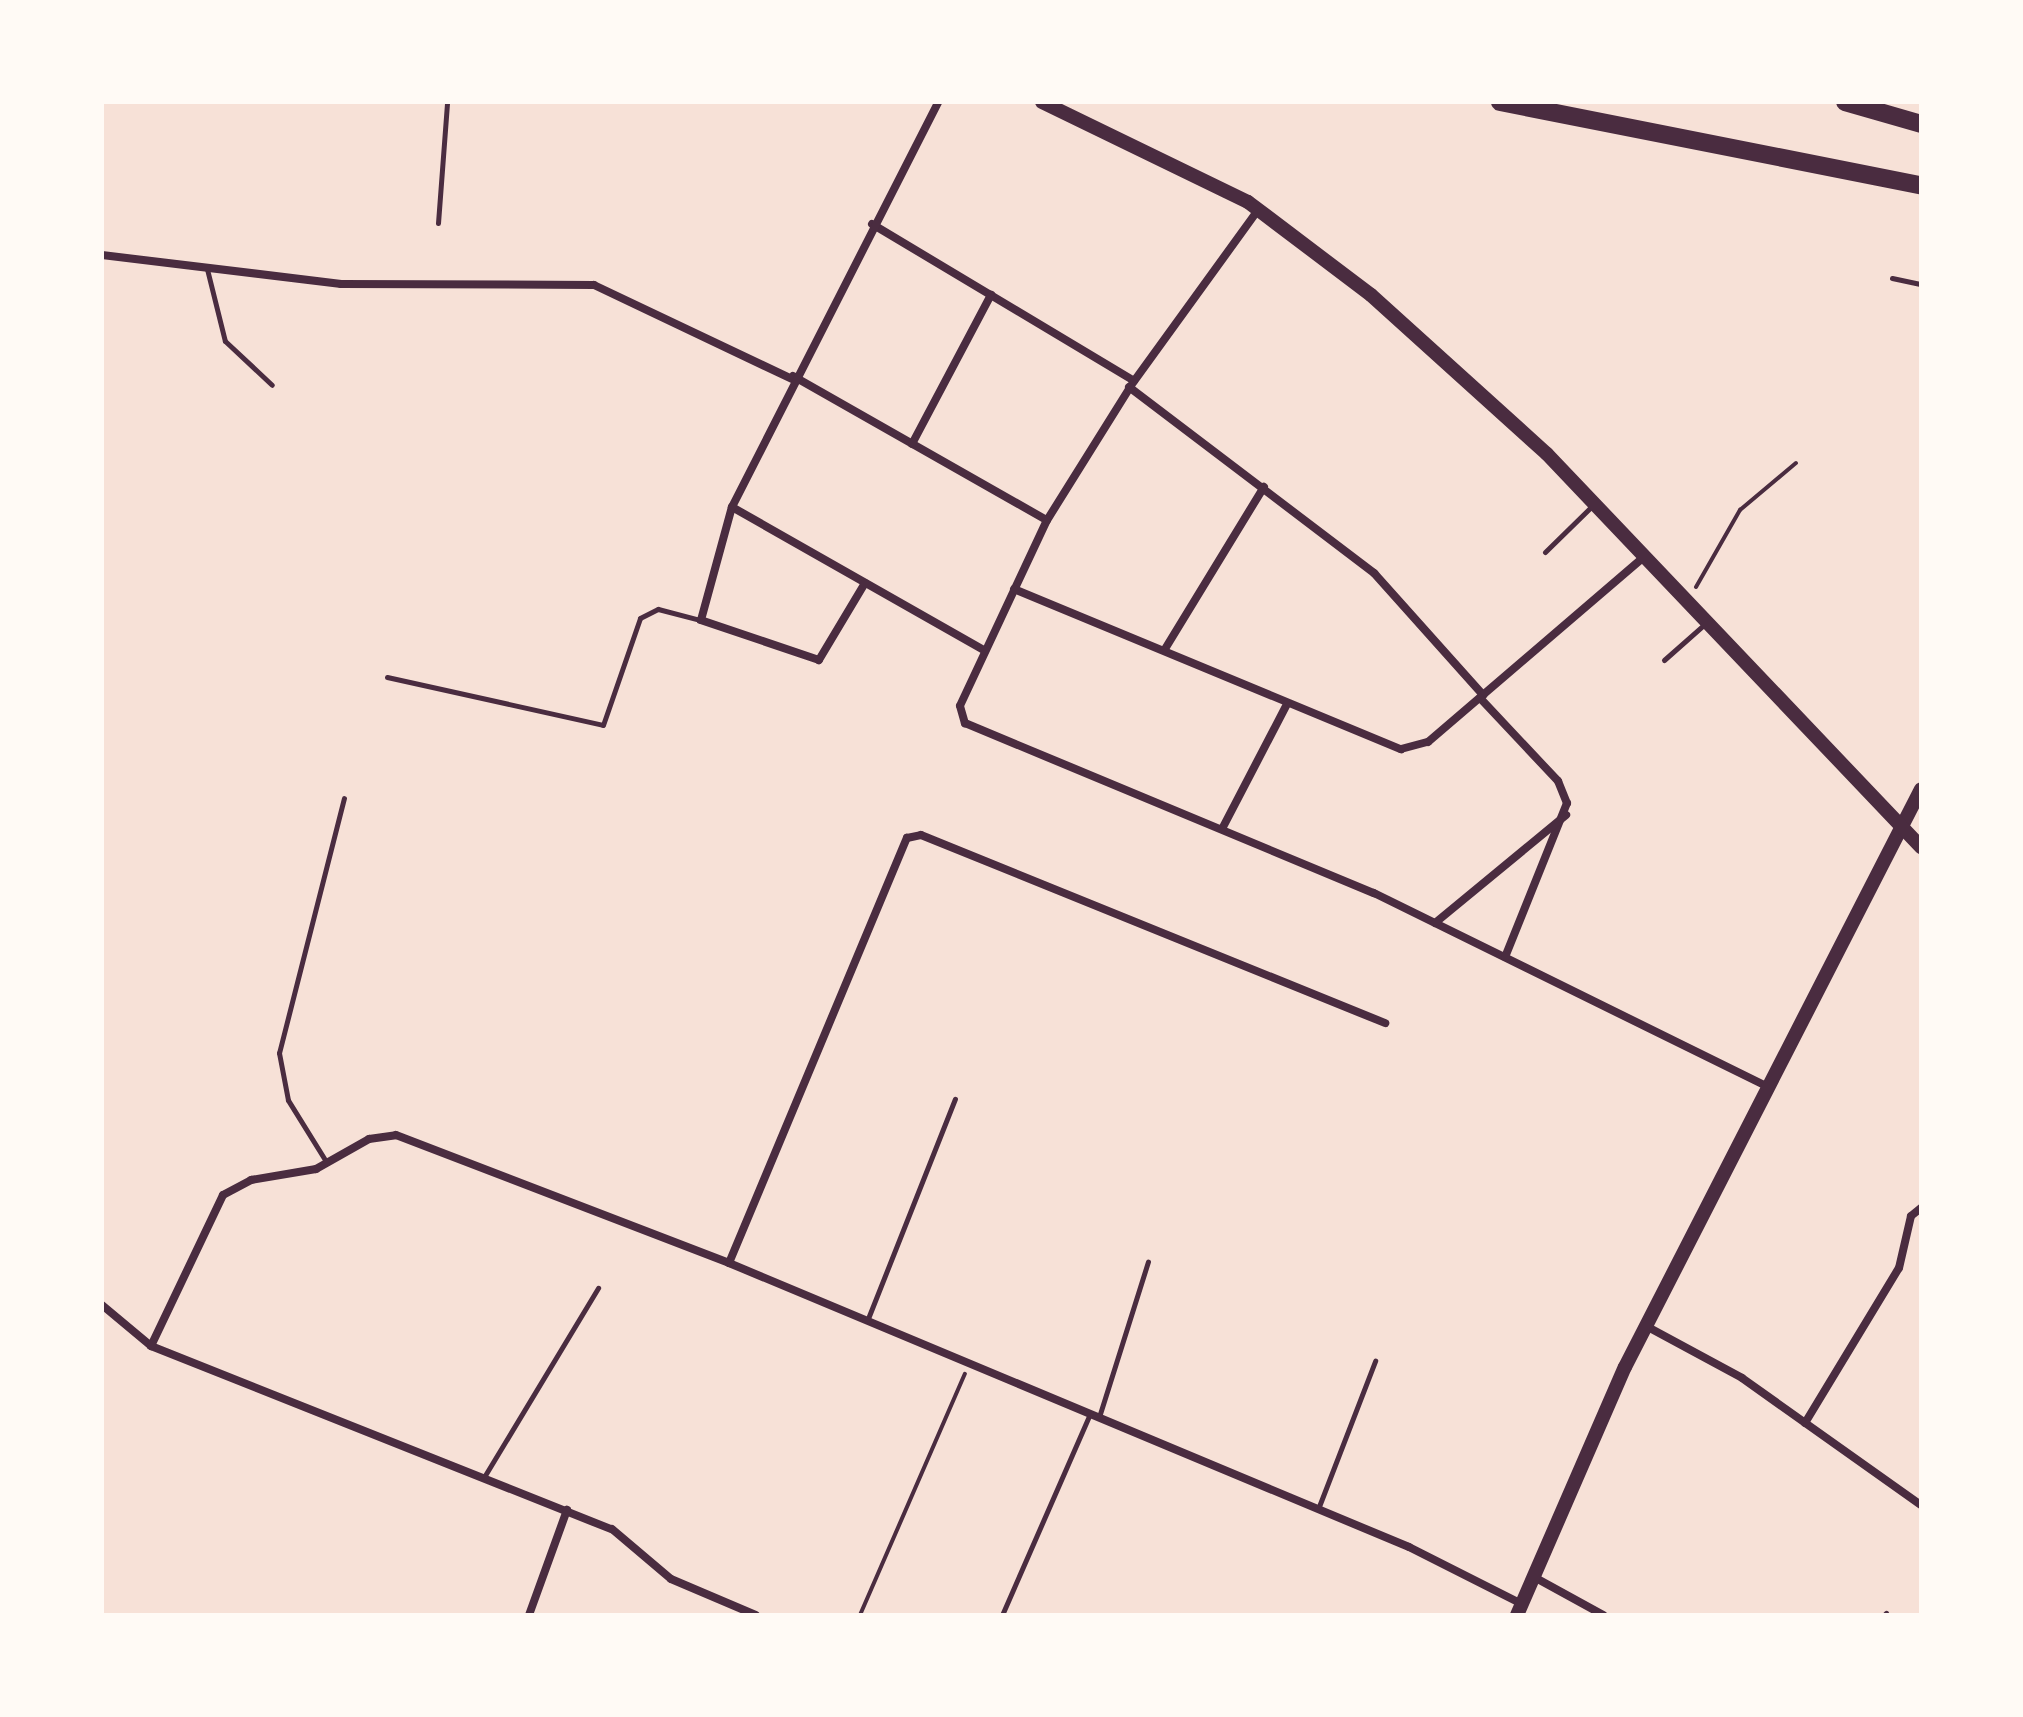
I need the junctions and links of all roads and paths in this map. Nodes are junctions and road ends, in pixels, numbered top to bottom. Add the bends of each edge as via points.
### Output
1 (447, 102) edge
2 (938, 102) edge
3 (1042, 102) edge
4 (1500, 102) edge
5 (1845, 102) edge
6 (1921, 124) edge
7 (1921, 185) edge
8 (1258, 210) junction
9 (438, 223) dead end
10 (872, 224) junction
11 (102, 255) edge
12 (206, 266) junction
13 (1892, 278) dead end
14 (1921, 284) edge
15 (991, 295) junction
16 (792, 377) junction
17 (1132, 384) junction
18 (272, 385) dead end
19 (912, 444) junction
20 (1796, 463) dead end
21 (1264, 487) junction
22 (1594, 503) junction
23 (732, 507) junction
24 (1047, 520) junction
25 (1545, 552) dead end
26 (1645, 556) junction
27 (865, 583) junction
28 (1014, 589) junction
29 (1688, 601) junction
30 (701, 620) junction
31 (1707, 622) junction
32 (1165, 649) junction
33 (985, 651) junction
34 (1664, 660) dead end
35 (387, 677) dead end
36 (1481, 696) junction
37 (1287, 704) junction
38 (1921, 789) edge
39 (344, 798) dead end
40 (1566, 815) junction
41 (1222, 829) junction
42 (1904, 829) junction
43 (1921, 847) edge
44 (1435, 923) junction
45 (1505, 957) junction
46 (1385, 1023) dead end
47 (1770, 1088) junction
48 (955, 1099) dead end
49 (327, 1163) junction
50 (1921, 1208) edge
51 (1148, 1262) dead end
52 (729, 1263) junction
53 (598, 1288) dead end
54 (102, 1305) edge
55 (866, 1323) junction
56 (1646, 1326) junction
57 (151, 1346) junction
58 (1375, 1361) dead end
59 (967, 1368) junction
60 (1094, 1418) junction
61 (1805, 1423) junction
62 (484, 1477) junction
63 (1921, 1505) edge
64 (1318, 1509) junction
65 (567, 1510) junction
66 (1534, 1577) junction
67 (1520, 1610) edge
68 (529, 1615) edge
69 (756, 1615) edge
70 (860, 1615) edge
71 (1002, 1615) edge
72 (1603, 1615) edge

1 - 9 lane
2 - 10 street
3 - 8 main road
4 - 7 highway
5 - 6 highway
8 - 17 street
8 - 22 main road via 1371,295
10 - 15 street
10 - 16 street
11 - 12 street
12 - 16 street via 341,284 594,285
12 - 18 lane via 225,341
13 - 14 lane
15 - 17 street
15 - 19 street
16 - 19 street
16 - 23 street
17 - 21 street
17 - 24 street
19 - 24 street
20 - 29 path via 1740,510
21 - 32 street
21 - 36 street via 1374,573
22 - 25 lane
22 - 26 main road
23 - 27 street
23 - 30 street
24 - 28 street
26 - 29 main road
26 - 36 street
27 - 30 street via 819,660
27 - 33 street
28 - 32 street
28 - 33 street
29 - 31 main road
30 - 35 lane via 658,609 640,618 603,725
31 - 34 lane
31 - 42 main road
32 - 37 street
33 - 41 street via 960,706 965,723
36 - 37 street via 1428,742 1401,749
36 - 40 street via 1558,781
37 - 41 street
38 - 42 main road
39 - 49 lane via 279,1053 288,1100
40 - 44 street
40 - 45 street
41 - 44 street
42 - 43 main road
42 - 47 main road
44 - 45 street
45 - 47 street
46 - 52 street via 921,835 907,838
47 - 56 main road
48 - 55 lane
49 - 52 street via 369,1139 396,1135
49 - 57 street via 223,1195
50 - 61 street via 1911,1216 1899,1268
51 - 60 lane
52 - 55 street
53 - 62 lane
54 - 57 street
55 - 59 street
56 - 61 street
56 - 66 main road
57 - 62 street
58 - 64 lane
59 - 60 street
59 - 70 path
60 - 64 street
60 - 71 lane
61 - 63 street
62 - 65 street
64 - 67 street
65 - 68 street
65 - 69 street via 612,1529 671,1579
66 - 67 main road
66 - 72 street

